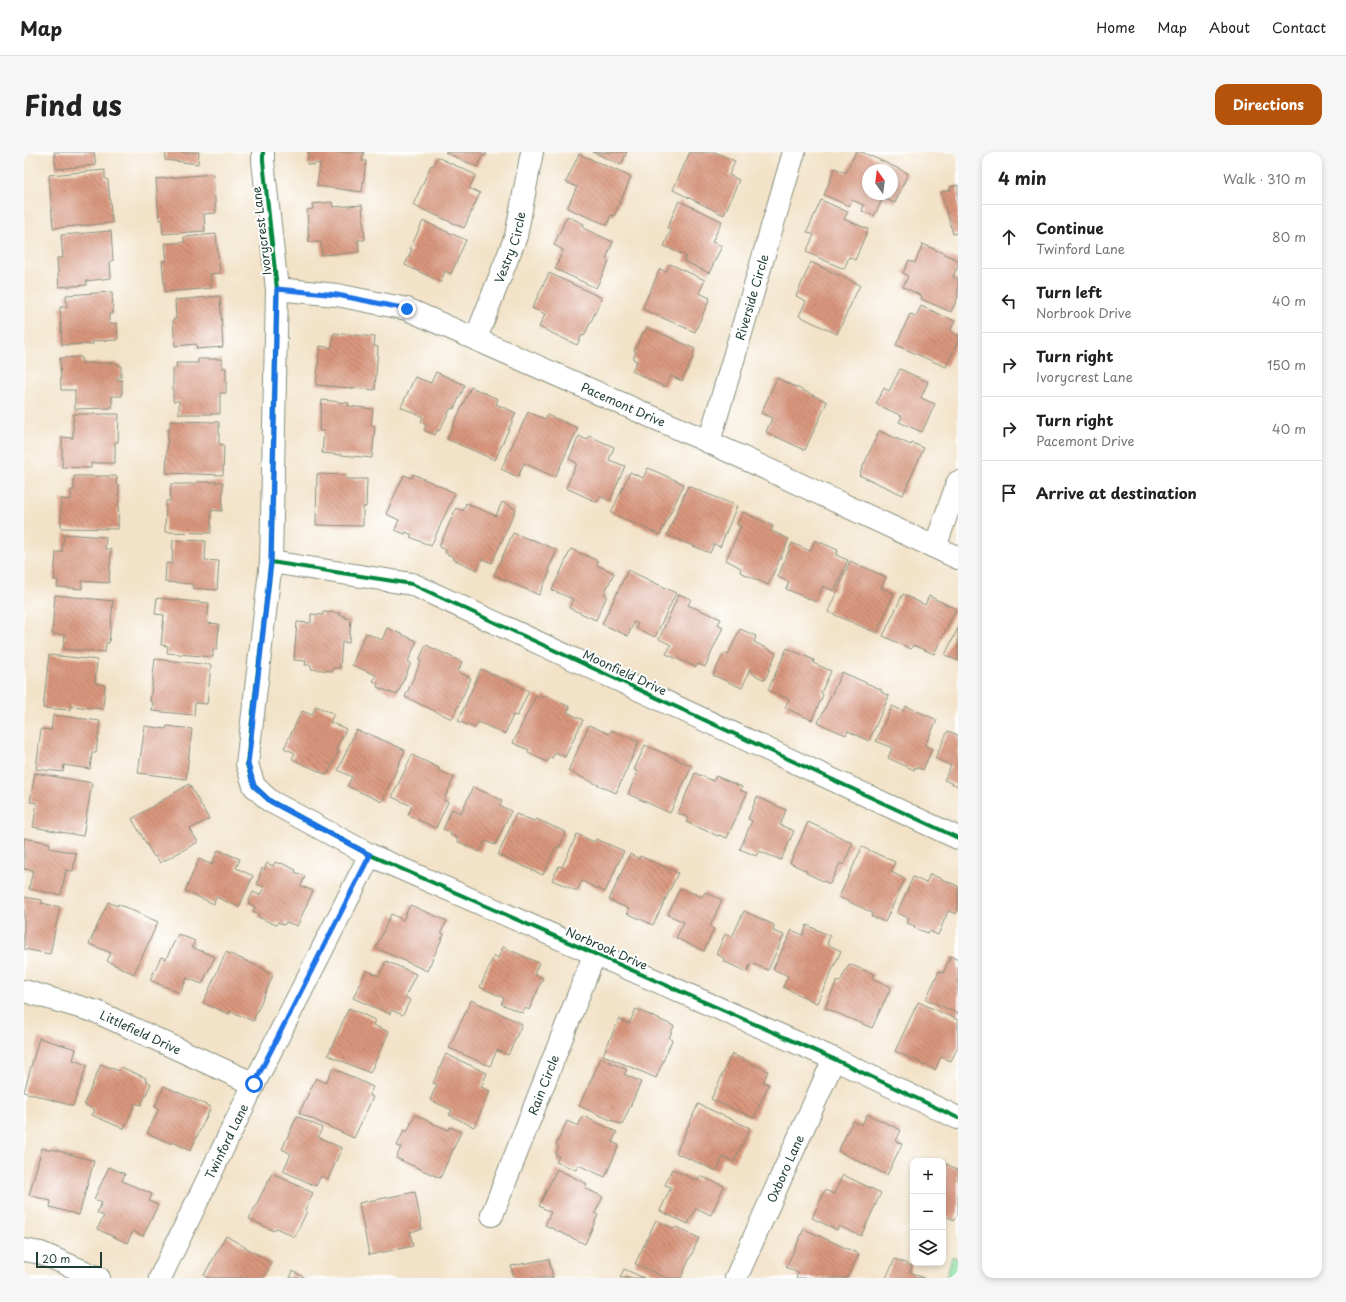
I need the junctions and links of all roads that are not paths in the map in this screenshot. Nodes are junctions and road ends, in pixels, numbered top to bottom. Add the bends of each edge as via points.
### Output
1 (263, 152) edge
2 (532, 152) edge
3 (794, 152) edge
4 (277, 289) junction
5 (476, 338) junction
6 (709, 442) junction
7 (958, 482) edge
8 (935, 547) junction
9 (958, 558) edge
10 (271, 562) junction
11 (254, 786) joint
12 (958, 838) edge
13 (370, 855) junction
14 (595, 953) junction
15 (24, 991) edge
16 (834, 1059) junction
17 (254, 1084) junction
18 (958, 1118) edge
19 (492, 1215) dead end
20 (24, 1250) edge
21 (99, 1278) edge
22 (160, 1278) edge
23 (736, 1278) edge

1 - 4 street, Ivorycrest Lane
2 - 5 street, Vestry Circle via 516,236
3 - 6 street, Riverside Circle
4 - 5 street, Pacemont Drive via 337,295 407,309
4 - 10 street, Ivorycrest Lane
5 - 6 street, Pacemont Drive
6 - 8 street, Pacemont Drive
7 - 8 street
8 - 9 street, Pacemont Drive
10 - 11 street, Ivorycrest Lane via 248,764
10 - 12 street, Moonfield Drive via 412,584
11 - 13 street, Norbrook Drive via 270,801
13 - 14 street, Norbrook Drive
13 - 17 street, Twinford Lane
14 - 16 street, Norbrook Drive
14 - 19 street, Rain Circle
15 - 17 street, Littlefield Drive via 97,1012
16 - 18 street, Norbrook Drive
16 - 23 street, Oxboro Lane
17 - 22 street, Twinford Lane
20 - 21 street via 41,1253

